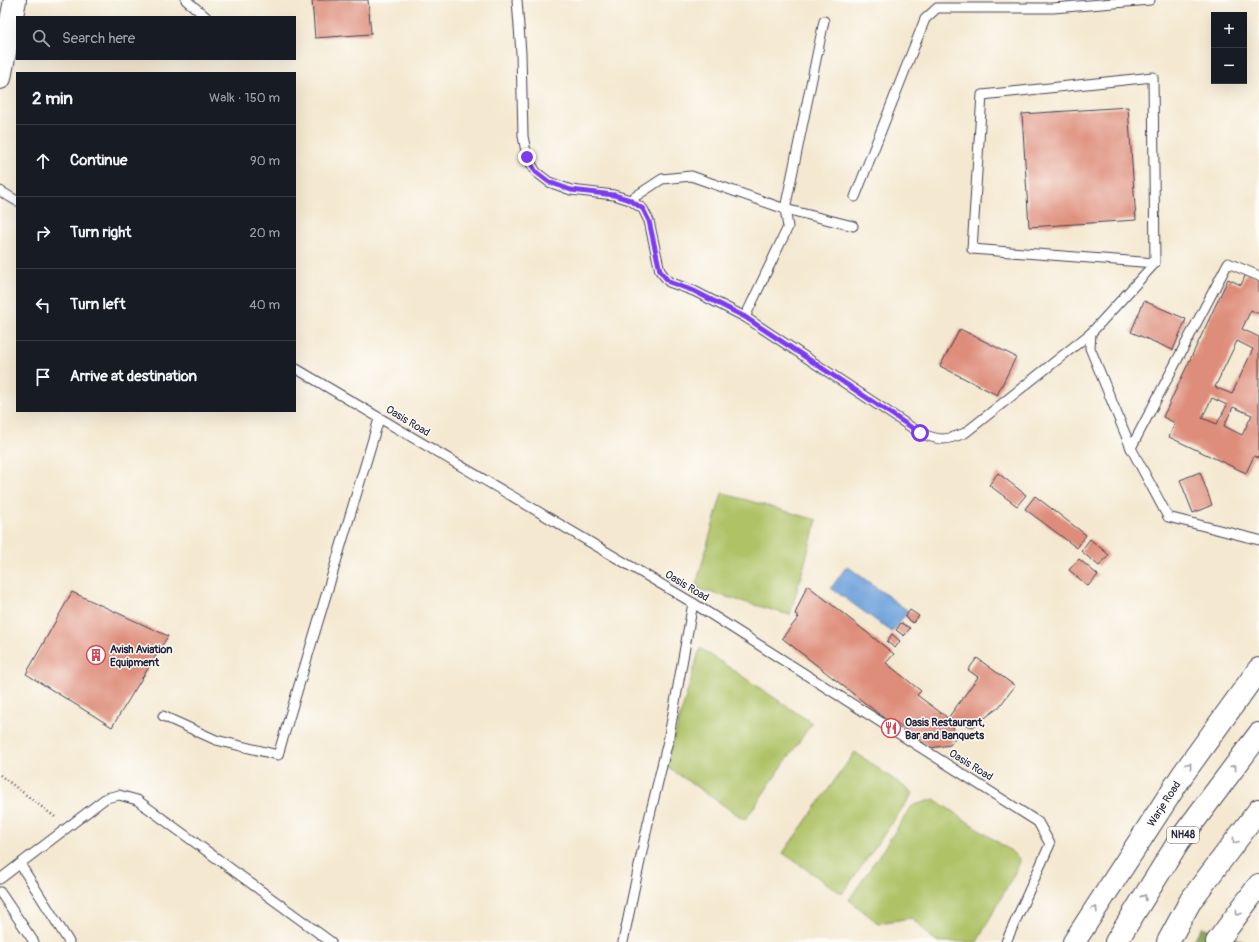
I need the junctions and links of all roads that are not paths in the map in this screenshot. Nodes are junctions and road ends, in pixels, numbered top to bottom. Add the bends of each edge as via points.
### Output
1 (15, 0) edge
2 (186, 0) edge
3 (517, 0) edge
4 (1150, 0) edge
5 (1053, 4) edge
6 (205, 16) edge
7 (824, 21) dead end
8 (0, 78) edge
9 (0, 191) edge
10 (855, 197) dead end
11 (16, 200) edge
12 (630, 200) junction
13 (785, 209) junction
14 (853, 226) dead end
15 (1155, 263) junction
16 (1259, 276) edge
17 (745, 317) junction
18 (1090, 333) junction
19 (296, 369) edge
20 (379, 419) junction
21 (1131, 448) junction
22 (1259, 540) edge
23 (693, 603) junction
24 (1259, 669) edge
25 (163, 716) dead end
26 (1259, 734) edge
27 (1259, 810) edge
28 (20, 864) junction
29 (0, 879) edge
30 (1259, 885) edge
31 (0, 892) edge
32 (34, 942) edge
33 (69, 942) edge
34 (331, 942) edge
35 (622, 942) edge
36 (1006, 942) edge
37 (1074, 942) edge
38 (1116, 942) edge
39 (1168, 942) edge
40 (1217, 942) edge

1 - 8 main road
2 - 6 lane
3 - 12 lane via 523,136 527,157 536,172 549,182 571,190 614,195
4 - 5 lane
5 - 10 lane via 937,8 925,19
7 - 13 lane
9 - 11 lane
12 - 13 lane via 662,179 691,176
12 - 17 lane via 643,209 649,221 656,258 664,277 669,282 694,291
13 - 14 lane
13 - 17 lane via 788,227
15 - 15 lane via 1153,77 982,96 972,249
15 - 18 lane
16 - 21 lane via 1228,263
17 - 18 lane via 920,433 932,438 949,440 965,433
18 - 21 lane via 1090,348
19 - 20 lane, Oasis Road
20 - 23 lane, Oasis Road
20 - 25 lane via 278,755 216,740
21 - 22 lane via 1168,518
23 - 35 lane via 668,741
23 - 36 lane, Oasis Road via 1038,822 1050,844
37 -> 24 main road, Warje Road via 1183,774
38 -> 26 main road, NH48 via 1179,841
27 -> 39 main road via 1191,900
28 - 29 lane
28 - 33 lane
28 - 34 lane via 106,798 119,795 137,800
30 -> 40 main road
31 - 32 lane

